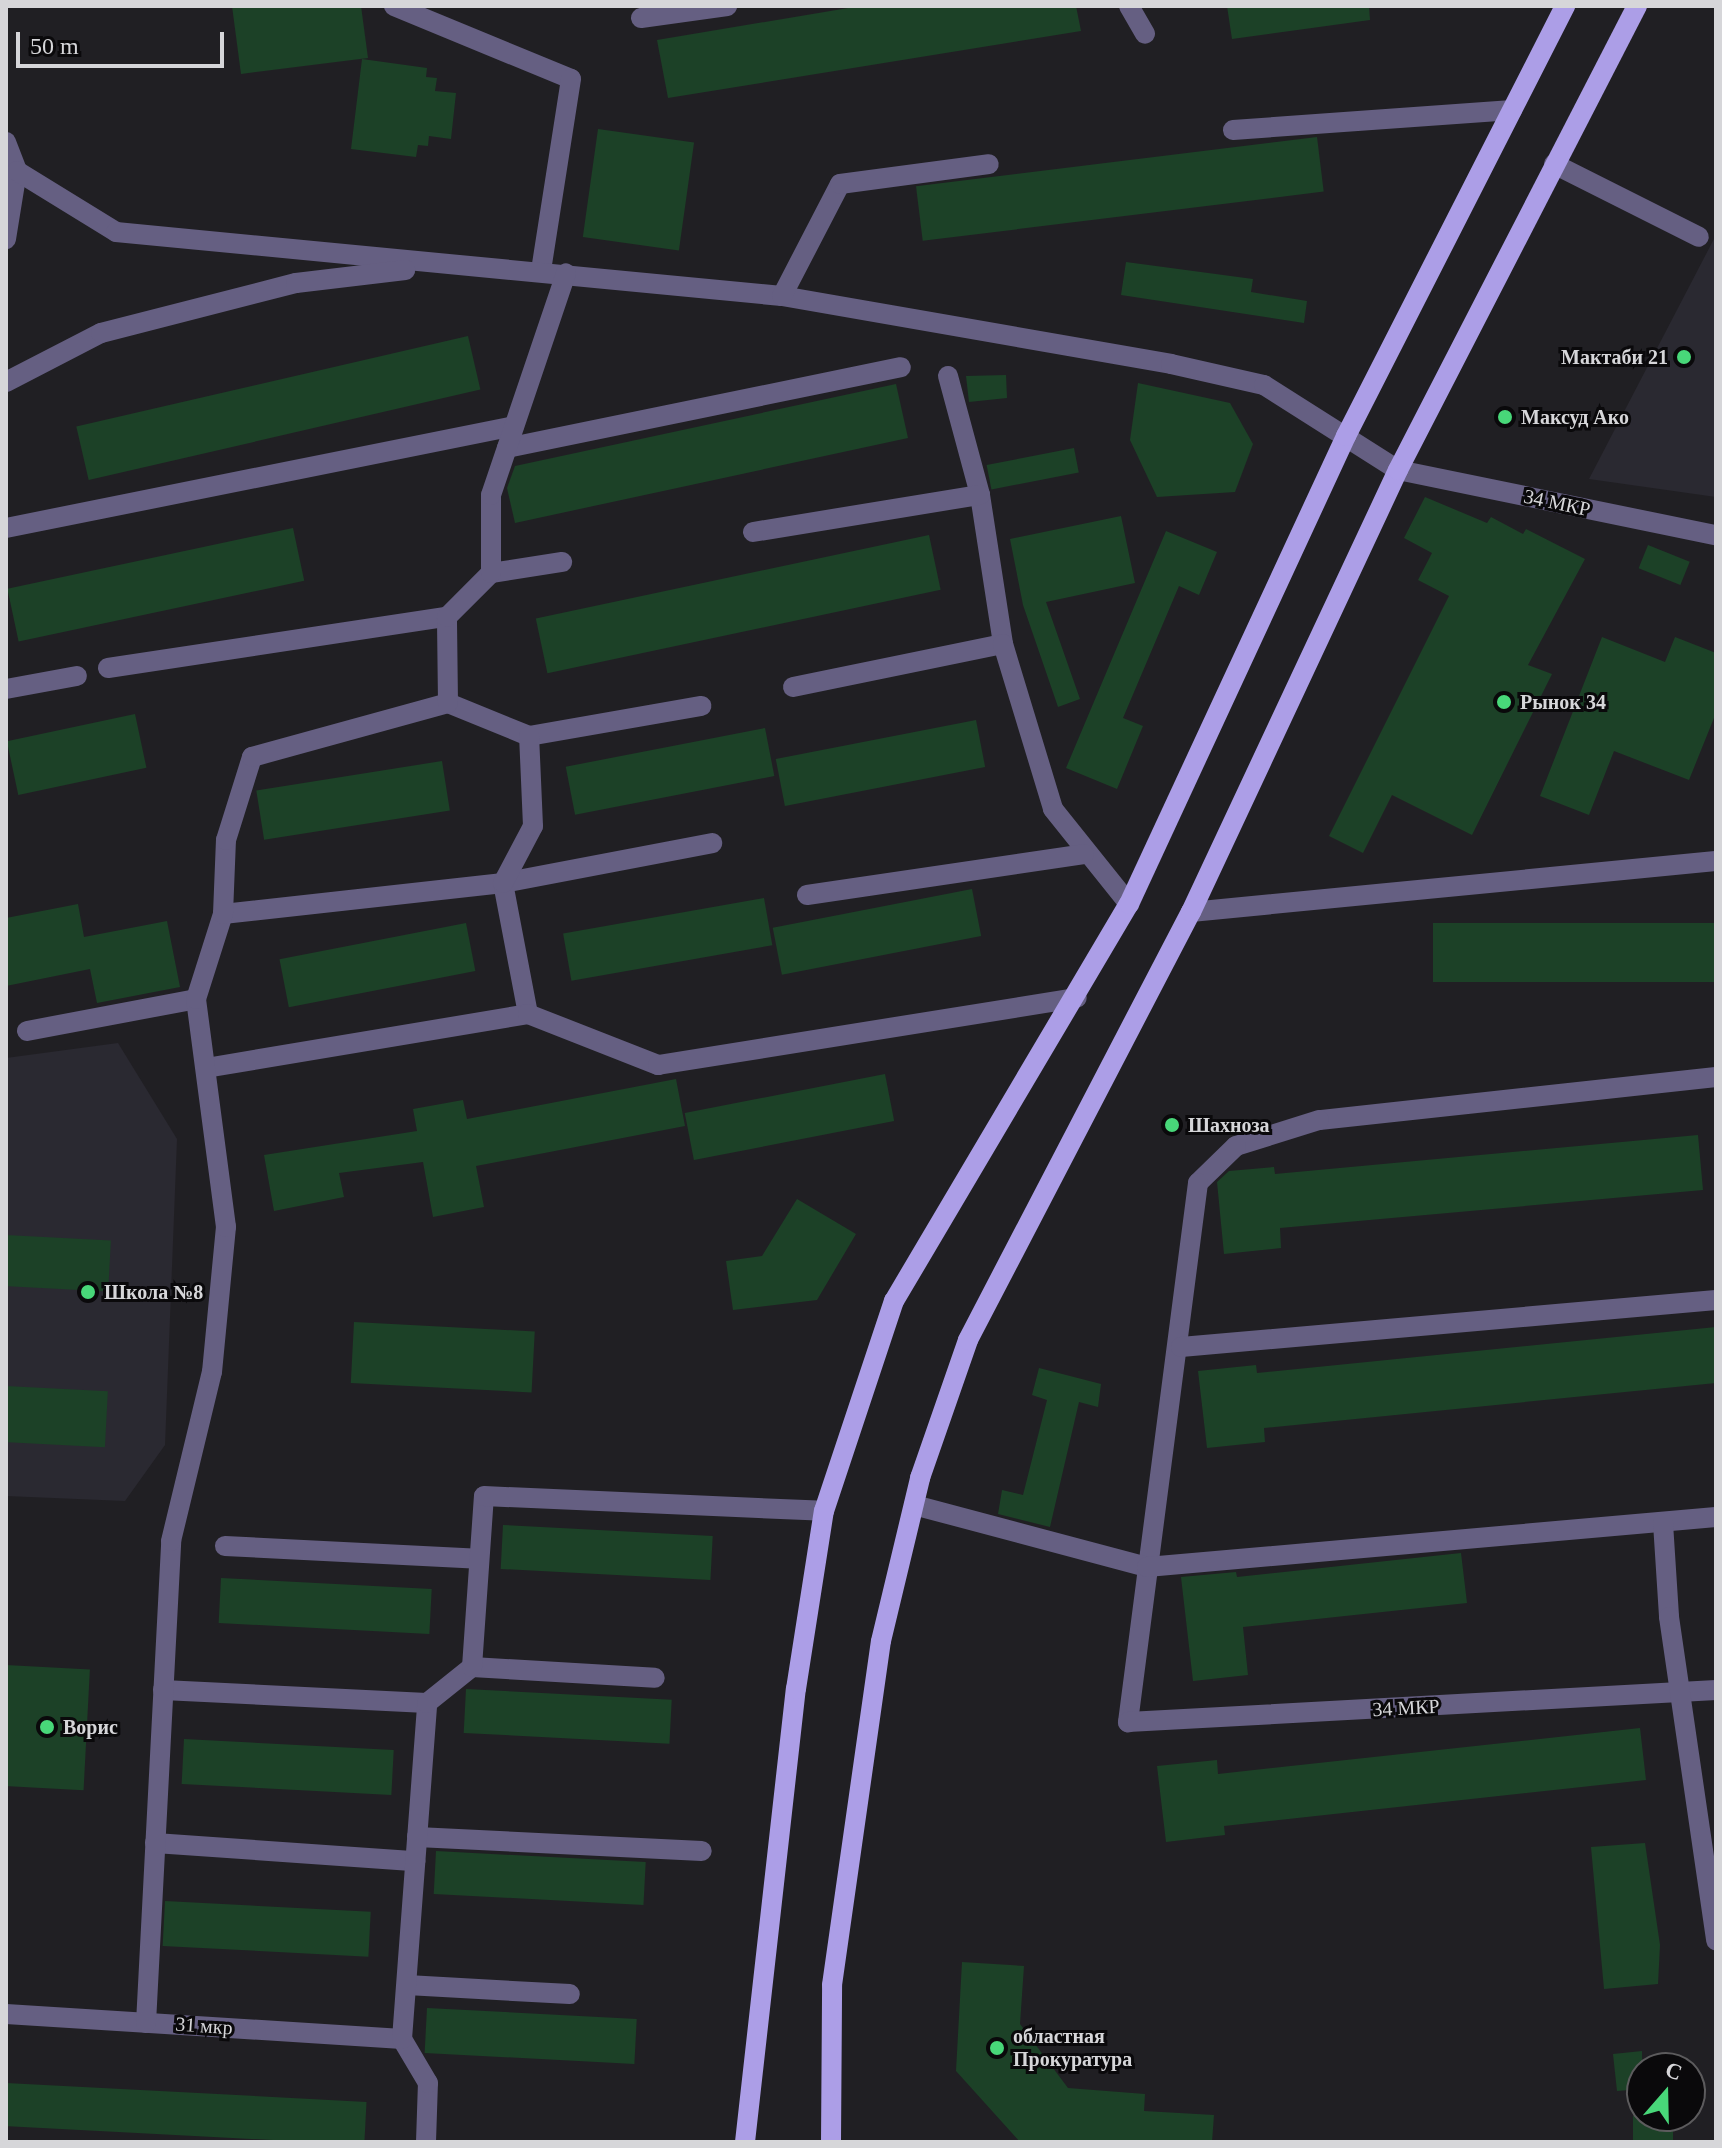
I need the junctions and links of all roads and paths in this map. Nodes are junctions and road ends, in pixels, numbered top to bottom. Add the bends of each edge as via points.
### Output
1 (394, 6) edge
2 (727, 6) edge
3 (1129, 6) edge
4 (1565, 6) edge
5 (1637, 6) edge
6 (641, 18) dead end
7 (1145, 34) dead end
8 (1512, 110) junction
9 (1233, 130) dead end
10 (6, 142) edge
11 (989, 164) dead end
12 (1554, 164) junction
13 (17, 171) junction
14 (1699, 237) dead end
15 (6, 239) edge
16 (541, 270) junction
17 (566, 273) junction
18 (782, 296) junction
19 (901, 367) dead end
20 (948, 376) dead end
21 (6, 382) edge
22 (514, 426) junction
23 (1346, 436) junction
24 (507, 448) junction
25 (1398, 470) junction
26 (980, 495) junction
27 (6, 528) edge
28 (753, 532) dead end
29 (1716, 535) edge
30 (562, 562) dead end
31 (491, 573) junction
32 (447, 617) junction
33 (1003, 644) junction
34 (108, 668) dead end
35 (77, 676) dead end
36 (793, 687) dead end
37 (6, 689) edge
38 (448, 703) junction
39 (701, 706) dead end
40 (529, 736) junction
41 (712, 843) dead end
42 (1084, 854) junction
43 (1716, 861) edge
44 (503, 883) junction
45 (807, 895) dead end
46 (1129, 904) junction
47 (1191, 912) junction
48 (223, 914) junction
49 (1077, 998) junction
50 (196, 999) junction
51 (528, 1014) junction
52 (27, 1031) dead end
53 (206, 1068) junction
54 (1716, 1077) edge
55 (1716, 1300) edge
56 (1181, 1347) junction
57 (914, 1505) junction
58 (824, 1511) junction
59 (1716, 1517) edge
60 (1663, 1523) junction
61 (225, 1546) dead end
62 (478, 1559) junction
63 (1147, 1567) junction
64 (472, 1667) junction
65 (655, 1678) dead end
66 (163, 1690) junction
67 (1716, 1690) edge
68 (1683, 1694) junction
69 (427, 1703) junction
70 (417, 1837) junction
71 (155, 1843) junction
72 (702, 1851) dead end
73 (415, 1861) junction
74 (1712, 1886) edge
75 (1716, 1941) edge
76 (407, 1985) junction
77 (570, 1994) dead end
78 (6, 2014) edge
79 (146, 2023) junction
80 (402, 2039) junction
81 (426, 2142) edge
82 (745, 2142) edge
83 (831, 2142) edge

1 - 16 street via 571,79
2 - 6 street
3 - 7 street
4 - 8 main road
5 - 12 main road
8 - 9 street
8 - 23 main road
10 - 13 street
11 - 18 street via 840,184
12 - 14 street
12 - 25 main road
13 - 15 street
13 - 16 street via 116,232
16 - 17 street
16 - 21 street via 372,269 296,283 101,333
17 - 18 street
17 - 22 street
18 - 23 street via 1264,385
19 - 24 street
20 - 26 street
22 - 24 street
22 - 27 street
23 - 25 street
23 - 46 main road
24 - 31 street via 491,495
25 - 29 street, 34 МКР
25 - 47 main road
26 - 28 street
26 - 33 street
30 - 31 street
31 - 32 street
32 - 34 street
32 - 38 street
33 - 36 street
33 - 42 street via 1053,809
35 - 37 street
38 - 40 street
38 - 48 street via 252,757 226,840
39 - 40 street
40 - 44 street via 533,826
41 - 44 street
42 - 45 street
42 - 46 street
43 - 47 street
44 - 48 street
44 - 51 street
46 - 49 main road
47 - 57 main road via 968,1340
48 - 50 street
49 - 51 street via 658,1065
49 - 58 main road via 894,1301
50 - 52 street
50 - 53 street
51 - 53 street
53 - 66 street via 226,1227 212,1372 171,1541
54 - 56 street via 1319,1120 1236,1146 1198,1183
55 - 56 street
56 - 63 street
57 - 63 street
57 - 83 main road via 881,1641 832,1985
58 - 62 street via 484,1496
58 - 82 main road via 796,1689
59 - 60 street
60 - 63 street
60 - 68 street via 1669,1617
61 - 62 street
62 - 64 street
63 - 68 street, 34 МКР via 1128,1722
64 - 65 street
64 - 69 street
66 - 69 street
66 - 71 street
67 - 68 street, 34 МКР
68 - 74 street
69 - 70 street
70 - 72 street
70 - 73 street
71 - 73 street
71 - 79 street
73 - 76 street
74 - 75 street
76 - 77 street
76 - 80 street
78 - 79 street, 31 мкр
79 - 80 street, 31 мкр
80 - 81 street via 428,2083

